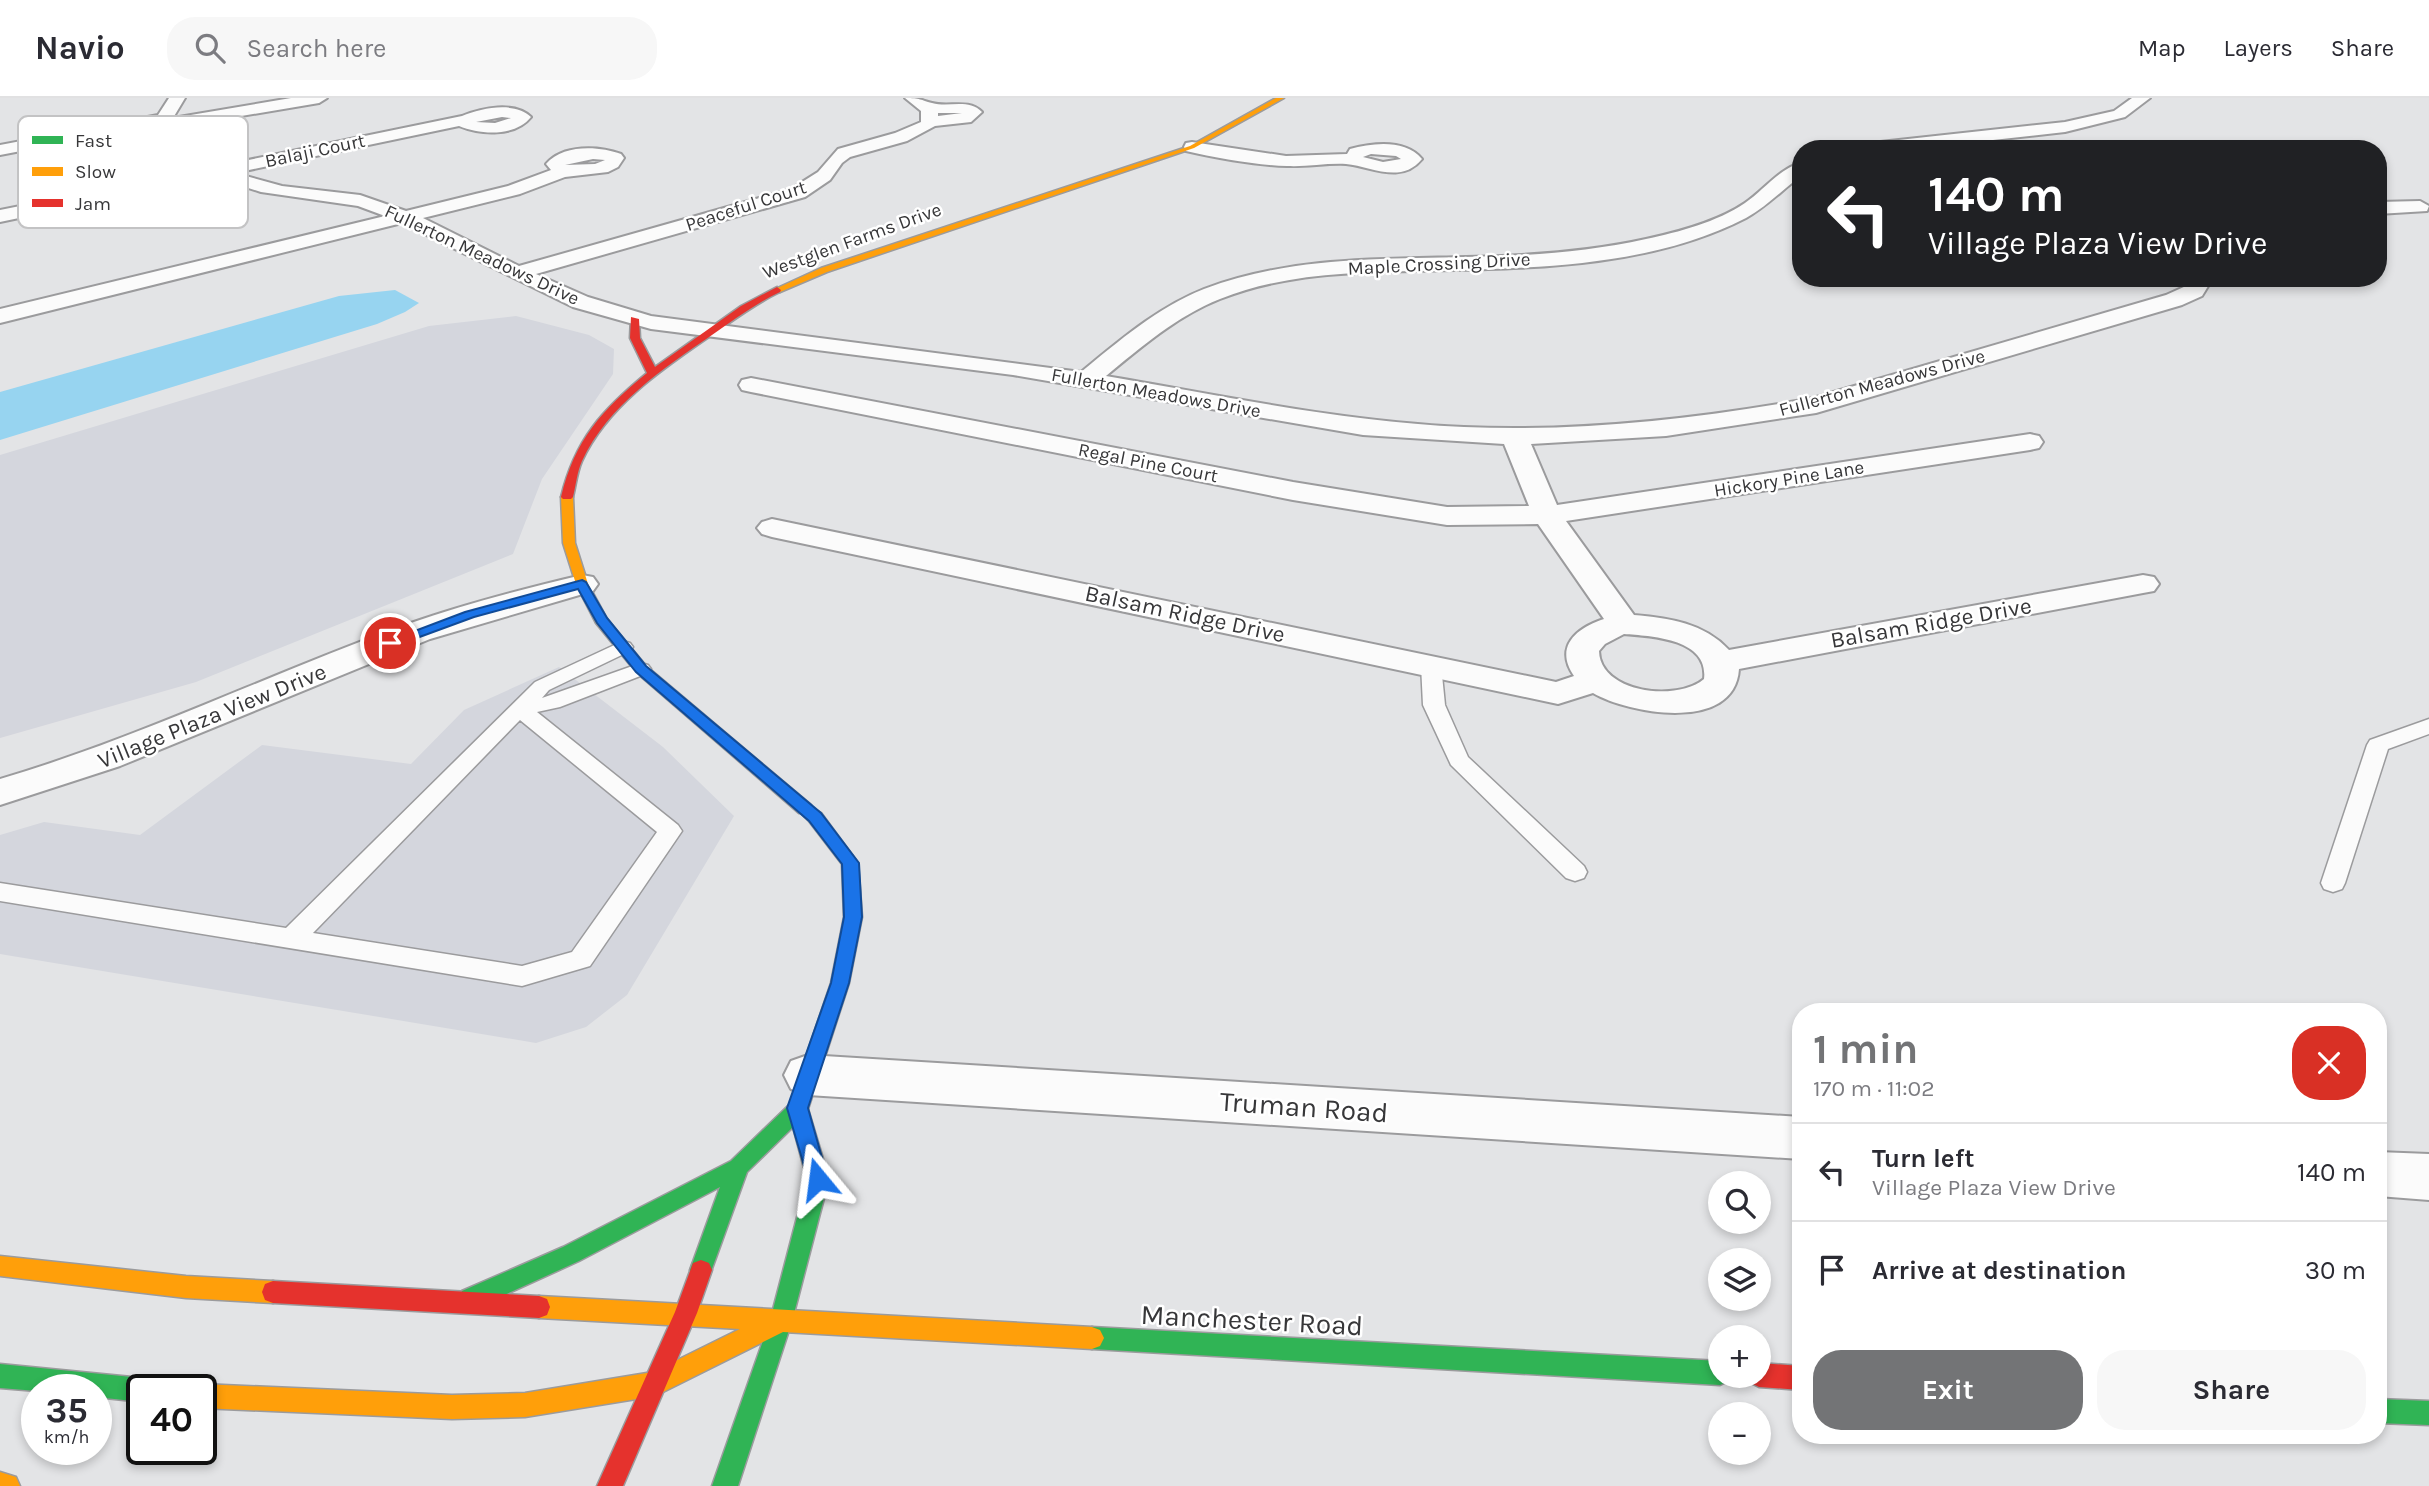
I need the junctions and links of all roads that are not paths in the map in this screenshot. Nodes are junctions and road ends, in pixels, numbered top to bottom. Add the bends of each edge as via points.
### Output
1 (177, 98) edge
2 (319, 98) edge
3 (1281, 98) edge
4 (2142, 98) edge
5 (924, 109) edge
6 (167, 116) edge
7 (203, 116) edge
8 (467, 120) dead end
9 (1939, 140) edge
10 (18, 147) edge
11 (1192, 147) junction
12 (0, 150) edge
13 (1353, 159) dead end
14 (248, 165) edge
15 (568, 171) dead end
16 (1792, 175) edge
17 (248, 185) edge
18 (2420, 207) dead end
19 (2387, 208) edge
20 (18, 212) edge
21 (0, 216) edge
22 (404, 217) junction
23 (516, 273) junction
24 (2197, 287) edge
25 (0, 316) edge
26 (634, 319) junction
27 (712, 331) junction
28 (653, 374) junction
29 (1086, 380) junction
30 (751, 385) dead end
31 (1514, 436) junction
32 (2030, 442) dead end
33 (1547, 515) junction
34 (772, 528) dead end
35 (582, 584) junction
36 (2143, 584) dead end
37 (1624, 624) junction
38 (623, 647) junction
39 (1720, 662) junction
40 (1431, 665) junction
41 (641, 669) junction
42 (1597, 680) junction
43 (519, 708) junction
44 (2429, 726) edge
45 (0, 792) edge
46 (1575, 872) dead end
47 (2333, 883) dead end
48 (0, 892) edge
49 (291, 939) junction
50 (803, 1092) junction
51 (1792, 1138) edge
52 (738, 1167) junction
53 (2387, 1175) edge
54 (2429, 1177) edge
55 (0, 1266) edge
56 (461, 1303) junction
57 (686, 1313) junction
58 (781, 1321) junction
59 (1708, 1372) edge
60 (0, 1376) edge
61 (1771, 1376) edge
62 (1792, 1377) edge
63 (655, 1384) junction
64 (126, 1388) edge
65 (217, 1397) edge
66 (2387, 1411) edge
67 (2429, 1413) edge
68 (0, 1485) edge
69 (7, 1486) edge
70 (610, 1486) edge
71 (725, 1486) edge

1 - 6 street
2 - 7 street
3 - 11 main road, Westglen Farms Drive
4 - 9 street via 2119,114 2077,124
5 - 23 street, Peaceful Court via 914,132 844,153 824,176 798,193
8 - 14 street, Balaji Court
10 - 12 street
11 - 13 street via 1286,162
11 - 27 main road, Westglen Farms Drive via 824,270 760,297
15 - 22 street via 514,190
16 - 29 street, Maple Crossing Drive via 1735,217 1651,244 1562,258 1363,266 1253,281 1177,310 1149,327
17 - 22 street, Fullerton Meadows Drive via 364,201
18 - 19 street
20 - 21 street, Balaji Court
22 - 23 street, Fullerton Meadows Drive
22 - 25 street
23 - 26 street, Fullerton Meadows Drive via 559,295
24 - 31 street, Fullerton Meadows Drive via 2174,300 1816,405 1569,438
26 - 27 street, Fullerton Meadows Drive
26 - 28 main road via 635,338
27 - 28 main road, Westglen Farms Drive
27 - 29 street, Fullerton Meadows Drive
28 - 35 main road, Westglen Farms Drive via 598,427 576,462 566,502 569,543
29 - 31 street, Fullerton Meadows Drive via 1312,419 1413,432
30 - 33 street, Regal Pine Court via 1344,500 1447,516
31 - 33 street
32 - 33 street, Hickory Pine Lane
33 - 37 street
34 - 40 street, Balsam Ridge Drive
35 - 38 main road, Westglen Farms Drive via 601,620
35 - 45 street, Village Plaza View Drive via 416,633 103,761
36 - 39 street, Balsam Ridge Drive
37 - 39 street via 1670,629 1692,637
37 - 42 street via 1596,633 1585,643 1582,656
38 - 41 main road, Westglen Farms Drive
38 - 43 lane via 542,686
39 - 42 street via 1723,675 1718,688 1688,702 1639,700
40 - 42 street, Balsam Ridge Drive via 1558,693
40 - 46 lane via 1434,705 1458,760
41 - 43 lane via 554,703
41 - 50 main road, Westglen Farms Drive via 815,817 850,863 853,917 843,970
43 - 49 lane
43 - 49 lane via 670,831 582,959 522,976
44 - 47 lane via 2378,746
48 - 49 lane
50 - 51 street, Truman Road
50 - 52 main road, Westglen Farms Drive
50 - 58 main road via 818,1179
52 - 56 main road via 571,1254
52 - 57 main road, Westglen Farms Drive
53 - 54 street
55 - 56 main road, Manchester Road via 186,1287
56 - 57 main road, Manchester Road
57 - 58 main road, Manchester Road
57 - 63 main road
58 - 59 main road, Manchester Road
58 - 63 main road
58 - 71 main road
60 - 64 main road
61 - 62 main road
63 - 65 main road via 525,1405 452,1407
63 - 70 main road
66 - 67 main road
68 - 69 main road

